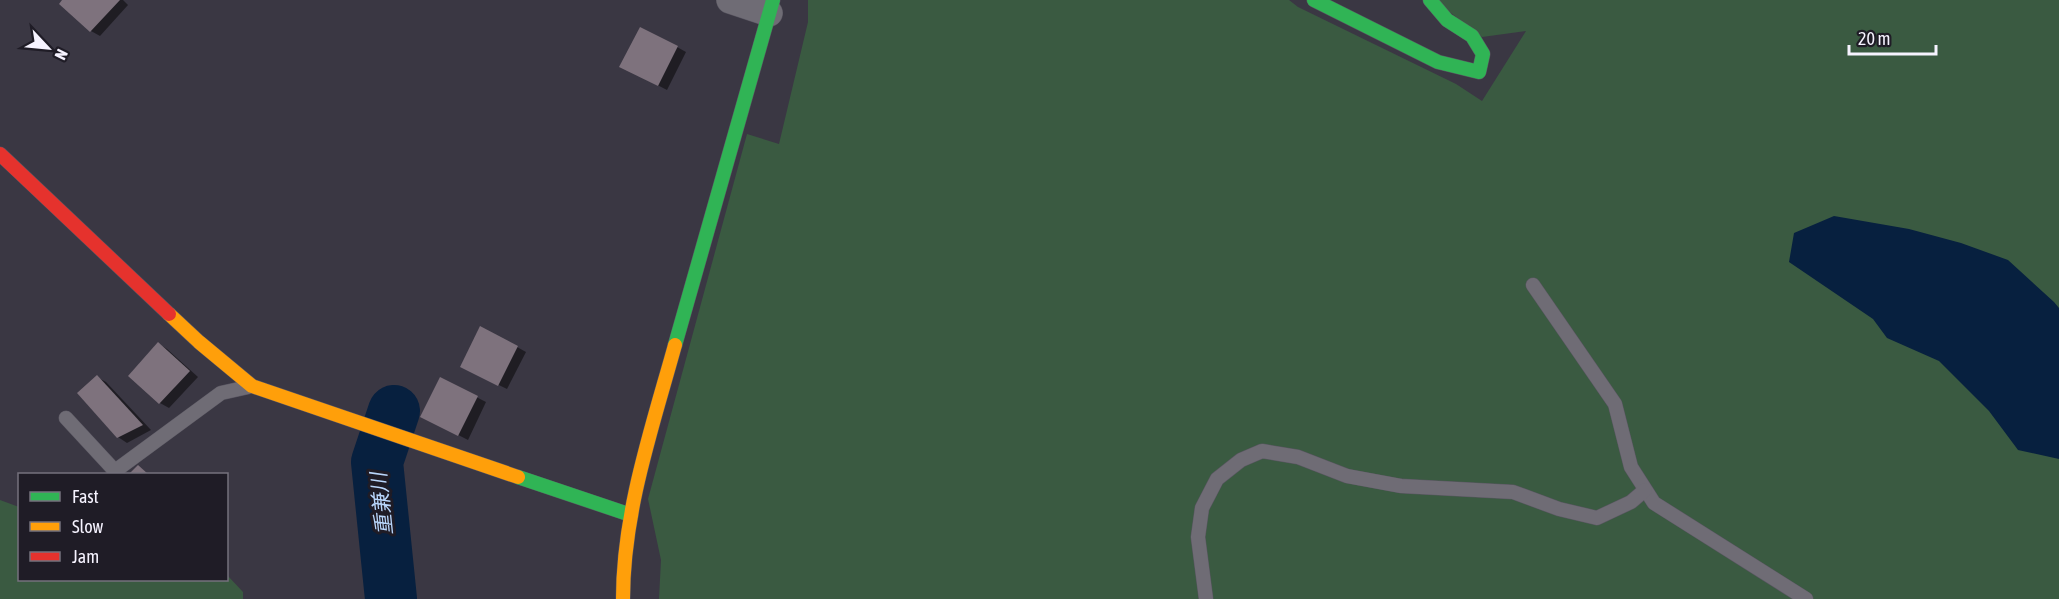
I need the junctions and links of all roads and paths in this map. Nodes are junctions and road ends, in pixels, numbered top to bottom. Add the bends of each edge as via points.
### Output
1 (730, 0) edge
2 (1314, 0) edge
3 (1430, 0) edge
4 (771, 6) edge
5 (0, 154) edge
6 (1533, 285) dead end
7 (252, 386) junction
8 (66, 418) dead end
9 (1645, 490) junction
10 (631, 515) junction
11 (623, 599) edge
12 (1206, 599) edge
13 (1806, 599) edge

1 - 4 street
2 - 3 street via 1438,62 1479,72 1483,54 1472,36 1447,20
4 - 10 street via 648,441
5 - 7 street via 199,342
6 - 9 lane via 1615,404 1632,467
7 - 8 lane via 221,393 115,471
7 - 10 street
9 - 12 lane via 1631,502 1597,518 1513,492 1401,486 1347,476 1298,458 1262,451 1241,460 1217,479 1202,508 1198,537
9 - 13 lane via 1654,503
10 - 11 street

